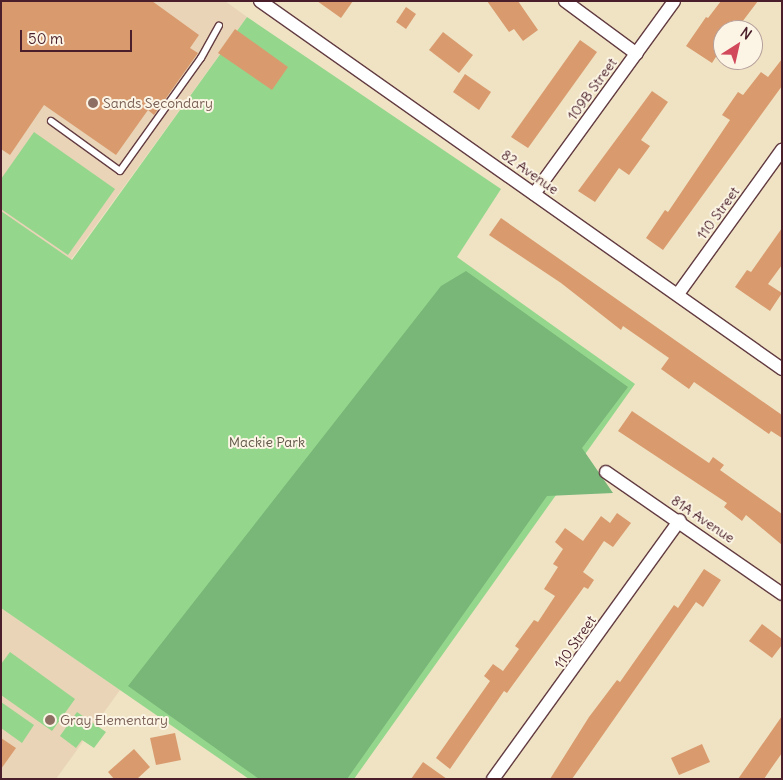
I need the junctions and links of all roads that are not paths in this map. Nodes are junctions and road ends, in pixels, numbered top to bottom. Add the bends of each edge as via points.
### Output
1 (260, 1) edge
2 (565, 1) edge
3 (674, 1) edge
4 (219, 26) dead end
5 (637, 54) junction
6 (52, 121) dead end
7 (782, 150) edge
8 (534, 194) junction
9 (678, 294) junction
10 (782, 369) edge
11 (606, 472) dead end
12 (680, 520) junction
13 (782, 594) edge
14 (493, 779) edge

1 - 8 street, 82 Avenue
2 - 5 street
3 - 5 street, 109B Street
4 - 6 lane via 201,58 120,171
5 - 8 street, 109B Street
7 - 9 street, 110 Street
8 - 9 street, 82 Avenue
9 - 10 street, 82 Avenue
11 - 12 street, 81A Avenue
12 - 13 street, 81A Avenue
12 - 14 street, 110 Street

